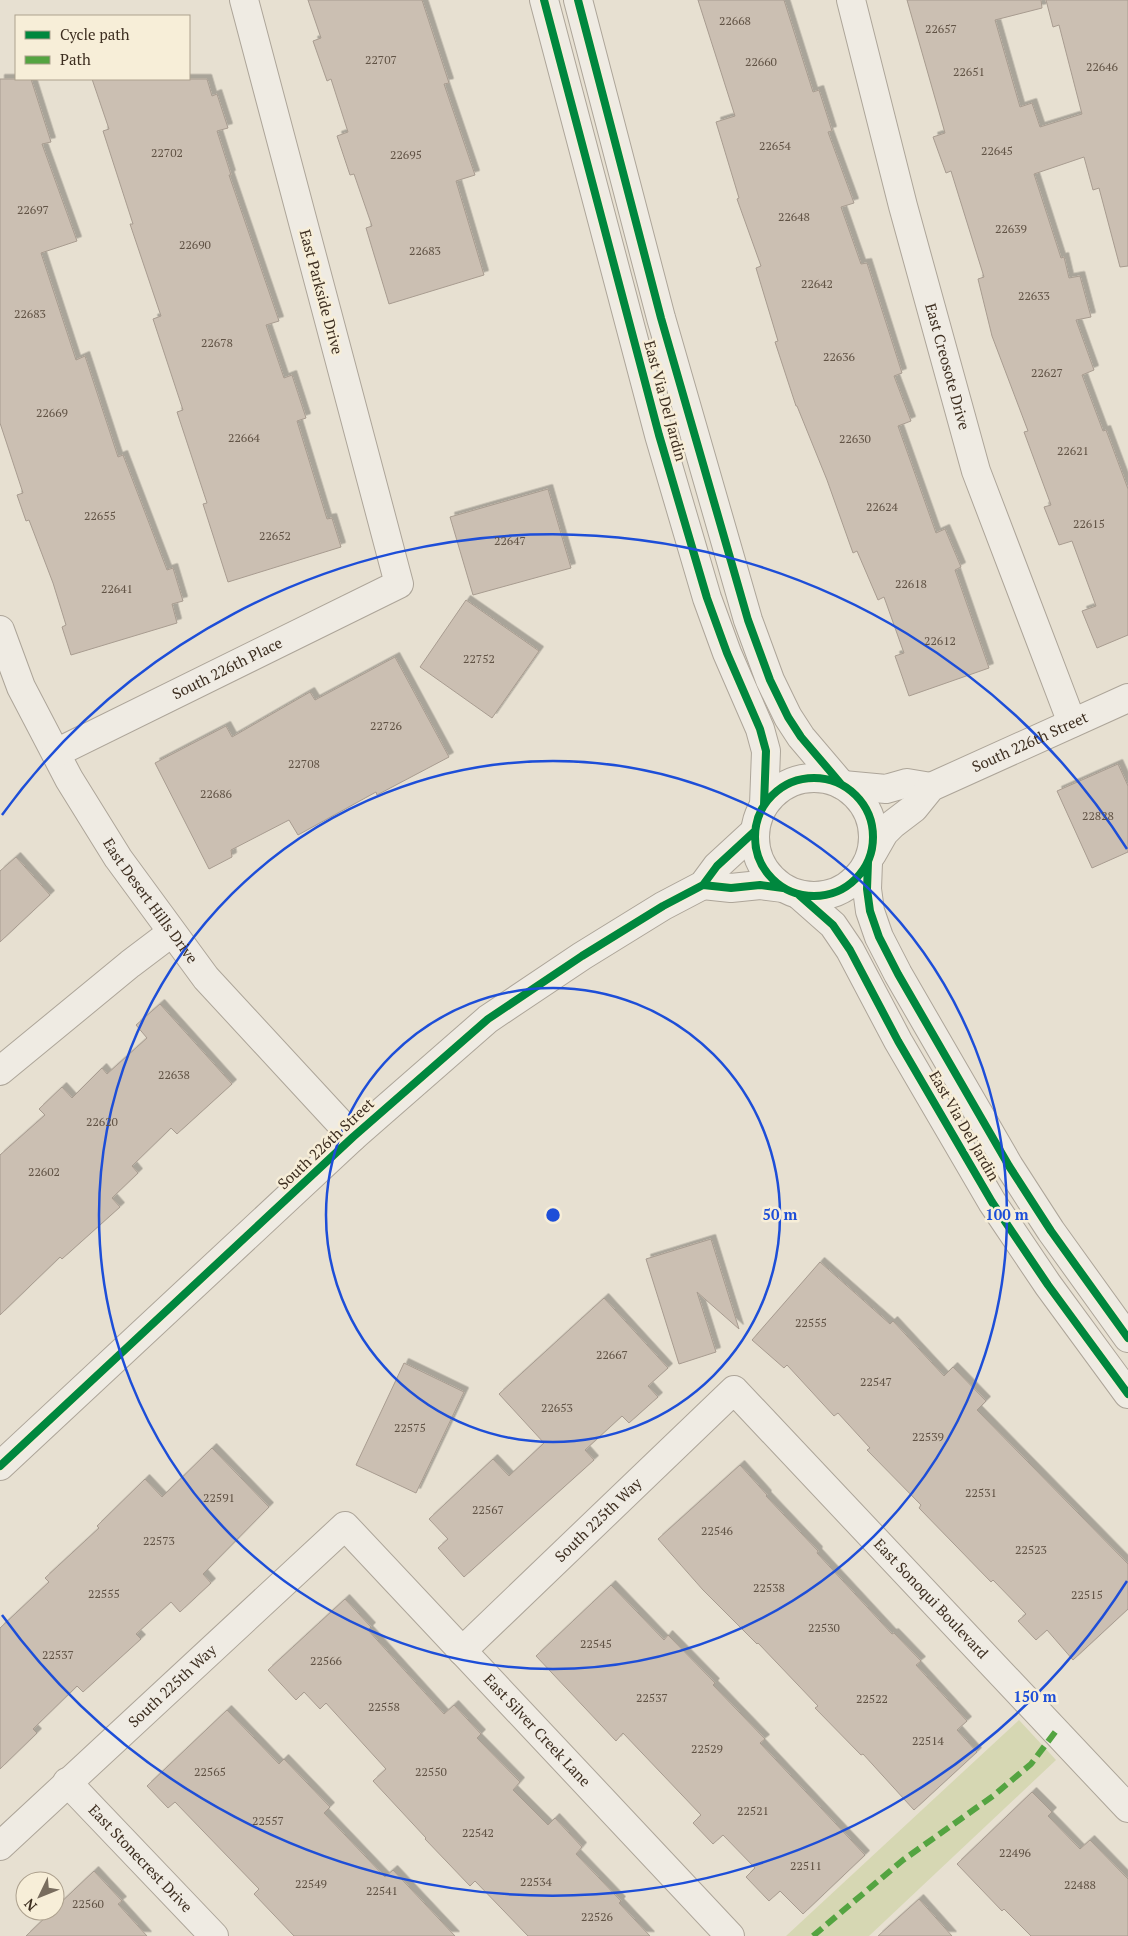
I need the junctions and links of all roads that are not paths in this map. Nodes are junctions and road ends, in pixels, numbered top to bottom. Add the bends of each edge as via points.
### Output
1 (244, 0) edge
2 (544, 0) edge
3 (578, 0) edge
4 (852, 0) edge
5 (398, 584) joint
6 (0, 630) edge
7 (1128, 698) edge
8 (1072, 723) junction
9 (56, 753) junction
10 (842, 785) junction
11 (931, 787) junction
12 (764, 805) junction
13 (755, 831) junction
14 (870, 858) junction
15 (703, 885) junction
16 (791, 891) junction
17 (171, 933) junction
18 (0, 1071) edge
19 (353, 1138) junction
20 (1128, 1338) edge
21 (734, 1390) joint
22 (1128, 1394) edge
23 (0, 1466) edge
24 (345, 1526) joint
25 (462, 1651) junction
26 (68, 1782) junction
27 (1128, 1808) edge
28 (0, 1846) edge
29 (214, 1936) edge
30 (730, 1936) edge

1 - 5 street, East Parkside Drive
2 - 12 street, East Via Del Jardin via 661,444 707,598 760,729 766,751
3 - 10 street, East Via Del Jardin via 661,318 748,620 770,680 788,717
4 - 8 street, East Creosote Drive via 903,206 976,471
5 - 9 street, South 226th Place
6 - 9 street, East Desert Hills Drive via 21,687
7 - 8 street, South 226th Street
8 - 11 street, South 226th Street
9 - 17 street, East Desert Hills Drive via 118,858
10 - 11 street via 886,788 907,783
10 - 12 street via 825,779 799,780 776,792
10 - 14 street via 854,793 869,815 874,841
11 - 14 street, South 226th Street via 914,808 884,833
12 - 13 street
13 - 15 street, South 226th Street
13 - 16 street via 761,863 771,877
14 - 16 street via 853,882 832,894 816,897
14 - 20 street, East Via Del Jardin via 867,889 870,911 898,974 1014,1174
15 - 16 street via 731,888 760,885
15 - 19 street, South 226th Street via 582,956 488,1019
16 - 22 street, East Via Del Jardin via 833,925 850,950 898,1041 992,1202
17 - 18 street
17 - 19 street, East Desert Hills Drive via 206,978
19 - 23 street, South 226th Street
21 - 25 street, South 225th Way
21 - 27 street, East Sonoqui Boulevard
24 - 25 street, East Silver Creek Lane
24 - 26 street, South 225th Way
25 - 30 street, East Silver Creek Lane
26 - 28 street, South 225th Way
26 - 29 street, East Stonecrest Drive

